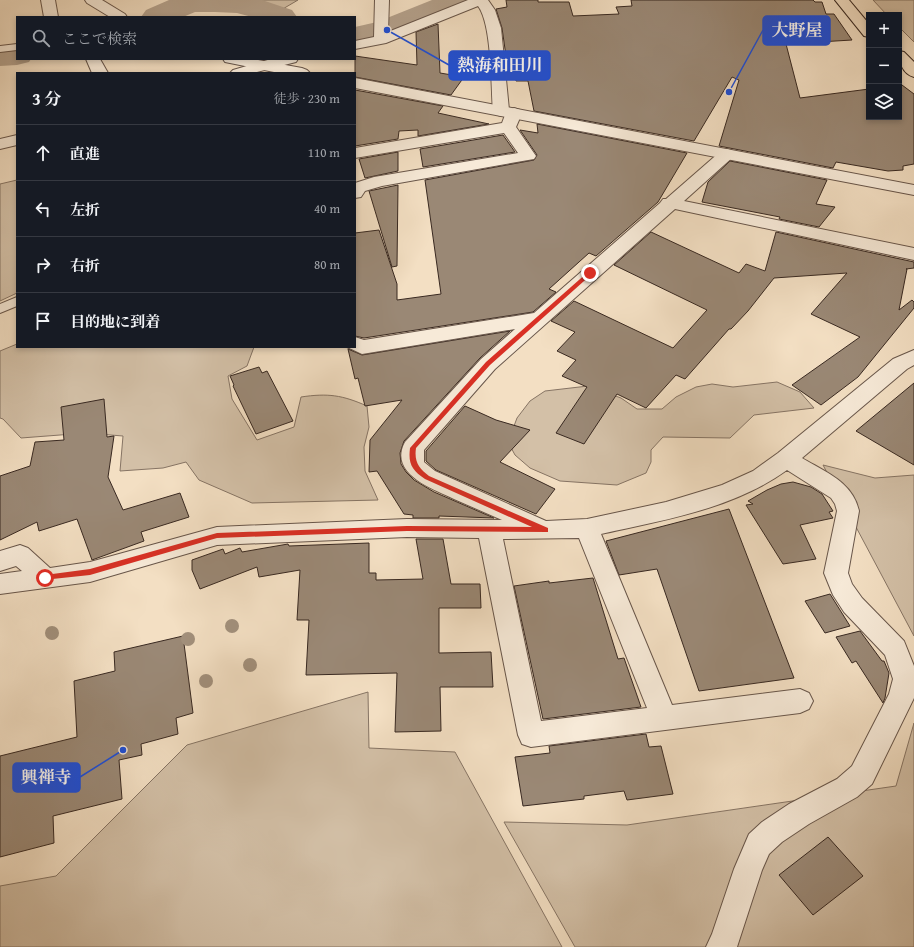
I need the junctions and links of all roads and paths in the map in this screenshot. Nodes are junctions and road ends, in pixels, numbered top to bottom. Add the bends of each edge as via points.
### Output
1 (48, 0) edge
2 (92, 0) edge
3 (382, 0) edge
4 (480, 0) edge
5 (842, 0) edge
6 (858, 0) edge
7 (868, 12) edge
8 (52, 16) edge
9 (118, 16) edge
10 (866, 29) edge
11 (381, 40) junction
12 (356, 45) edge
13 (16, 47) edge
14 (0, 49) edge
15 (93, 60) edge
16 (234, 60) edge
17 (287, 60) edge
18 (260, 66) junction
19 (99, 72) edge
20 (241, 72) edge
21 (294, 72) edge
22 (356, 83) edge
23 (508, 117) junction
24 (16, 140) edge
25 (0, 144) edge
26 (356, 153) edge
27 (727, 154) junction
28 (356, 187) edge
29 (914, 190) edge
30 (669, 203) junction
31 (914, 254) edge
32 (16, 301) edge
33 (0, 309) edge
34 (538, 319) junction
35 (356, 344) edge
36 (914, 357) edge
37 (786, 459) junction
38 (587, 528) junction
39 (489, 529) junction
40 (545, 530) junction
41 (0, 561) edge
42 (45, 578) junction
43 (0, 584) edge
44 (800, 701) dead end
45 (664, 718) junction
46 (721, 947) edge

1 - 8 street
2 - 9 street
3 - 11 street
4 - 11 street
4 - 23 street via 488,10 494,28
5 - 10 highway
6 - 7 highway
11 - 12 street
13 - 14 lane
15 - 19 street
16 - 18 street
17 - 18 street
18 - 20 street
18 - 21 street
22 - 23 street
23 - 26 street
23 - 27 street
23 - 28 street via 528,156
24 - 25 street
27 - 29 street
27 - 30 street
30 - 31 street
30 - 34 street
32 - 33 lane
34 - 35 street via 362,347
34 - 40 street via 488,364 413,448 412,458 417,469 427,477
36 - 37 street via 900,364
37 - 38 street via 761,477 729,492 666,511
37 - 46 street via 839,492 846,501 848,511 836,573 841,588 895,649 906,679 902,696 862,775 847,788 772,832 759,844
38 - 40 street
38 - 45 street
39 - 40 street
39 - 42 street via 407,528 217,536 90,572
39 - 45 street via 531,735
41 - 42 street via 20,555
42 - 43 street
44 - 45 street

